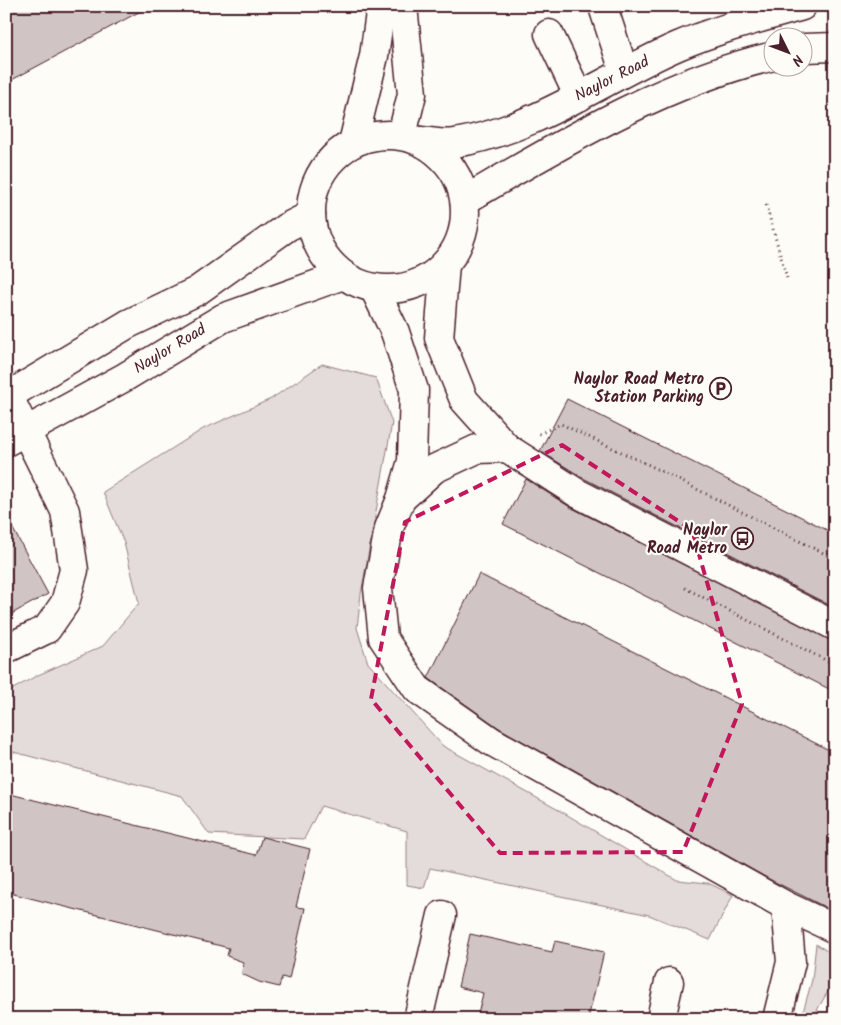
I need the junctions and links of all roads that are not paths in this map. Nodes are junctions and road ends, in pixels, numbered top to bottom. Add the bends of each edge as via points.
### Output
1 (381, 6) edge
2 (403, 6) edge
3 (802, 6) edge
4 (604, 10) dead end
5 (549, 34) dead end
6 (835, 47) edge
7 (814, 48) edge
8 (764, 58) edge
9 (624, 71) junction
10 (579, 97) junction
11 (412, 138) junction
12 (353, 143) junction
13 (465, 200) junction
14 (311, 215) junction
15 (445, 264) junction
16 (343, 275) junction
17 (374, 288) junction
18 (7, 394) edge
19 (16, 437) edge
20 (507, 448) junction
21 (401, 498) junction
22 (835, 626) edge
23 (6, 649) edge
24 (786, 906) junction
25 (442, 915) dead end
26 (835, 929) edge
27 (669, 982) dead end
28 (418, 1019) edge
29 (661, 1019) edge
30 (777, 1019) edge

1 - 12 main road via 374,56
2 - 11 main road via 412,94
3 - 9 main road, Naylor Road via 680,46
4 - 9 main road
5 - 10 main road
6 - 7 main road
8 - 13 main road, Naylor Road via 732,66 582,132
9 - 10 main road, Naylor Road
10 - 11 main road, Naylor Road via 500,132 453,143
11 - 12 main road via 377,135
11 - 13 main road via 442,155 458,176
12 - 14 main road via 335,156 321,173 313,193
13 - 15 main road via 466,223 458,245
14 - 16 main road via 315,238 326,259
14 - 18 main road via 287,227 197,292 128,324
15 - 17 main road via 425,280 400,288
15 - 20 main road via 439,338 464,400
16 - 17 main road
16 - 19 main road, Naylor Road via 223,318
17 - 21 main road via 395,332 414,390 412,461
18 - 19 main road
19 - 23 main road via 65,511 74,570 65,603 47,629
20 - 21 main road via 477,449 442,465
20 - 22 main road via 577,493
21 - 24 main road via 389,528 378,588 383,638 417,689 491,742
24 - 26 main road
24 - 30 main road via 791,962
25 - 28 main road
27 - 29 main road

